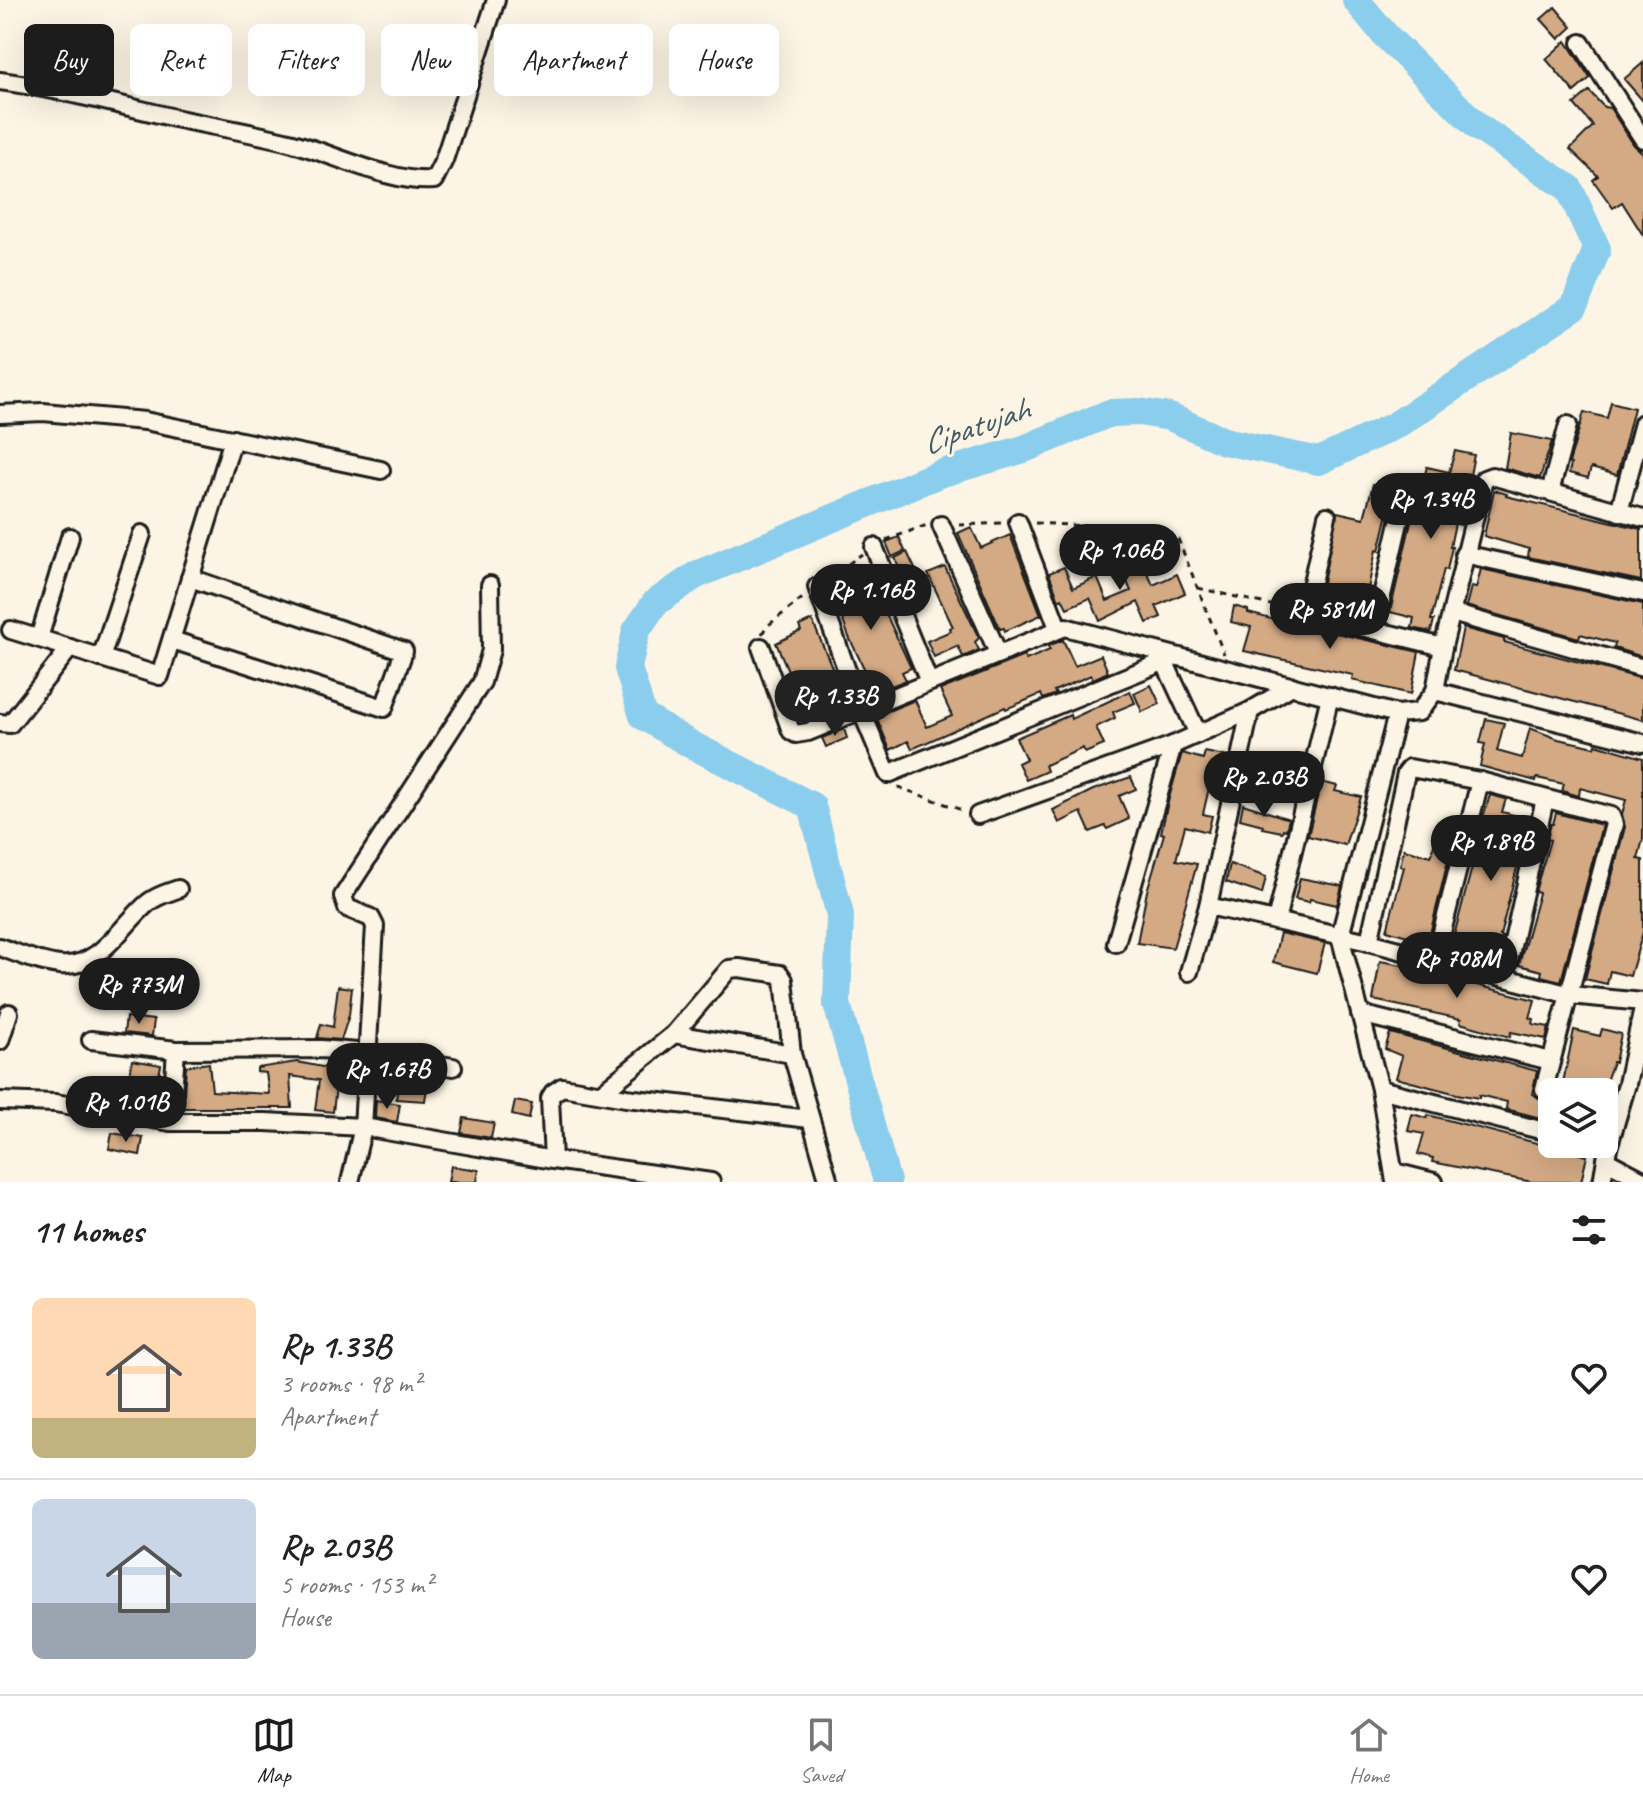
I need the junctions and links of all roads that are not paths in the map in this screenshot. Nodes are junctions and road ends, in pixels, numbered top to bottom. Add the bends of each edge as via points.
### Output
1 (496, 0) edge
2 (1581, 43) dead end
3 (0, 81) edge
4 (1643, 139) edge
5 (0, 414) edge
6 (1643, 423) edge
7 (1568, 425) dead end
8 (233, 439) junction
9 (381, 470) dead end
10 (1406, 492) dead end
11 (1550, 492) junction
12 (1619, 512) junction
13 (1327, 516) dead end
14 (1643, 518) edge
15 (1018, 522) dead end
16 (941, 525) dead end
17 (142, 534) dead end
18 (70, 537) dead end
19 (874, 547) dead end
20 (1464, 554) junction
21 (190, 578) junction
22 (490, 585) dead end
23 (817, 587) dead end
24 (1643, 593) edge
25 (1452, 613) junction
26 (1058, 628) junction
27 (11, 630) dead end
28 (1374, 630) junction
29 (39, 638) junction
30 (172, 640) junction
31 (761, 647) dead end
32 (1443, 647) junction
33 (70, 648) junction
34 (998, 653) junction
35 (101, 658) junction
36 (1170, 659) junction
37 (1643, 668) edge
38 (929, 682) junction
39 (1292, 686) junction
40 (1435, 691) junction
41 (1330, 696) junction
42 (861, 710) junction
43 (1250, 711) junction
44 (1397, 714) junction
45 (0, 723) edge
46 (1198, 734) junction
47 (1643, 743) edge
48 (1173, 745) junction
49 (1480, 781) junction
50 (1545, 799) junction
51 (978, 815) road end
52 (178, 889) dead end
53 (1208, 906) junction
54 (1276, 921) junction
55 (1340, 936) junction
56 (1369, 942) junction
57 (1116, 943) dead end
58 (0, 947) edge
59 (1435, 960) junction
60 (1189, 972) dead end
61 (1505, 977) junction
62 (1570, 995) junction
63 (1643, 1005) edge
64 (9, 1013) dead end
65 (1360, 1014) junction
66 (674, 1034) junction
67 (91, 1040) dead end
68 (0, 1041) edge
69 (176, 1050) junction
70 (369, 1053) junction
71 (792, 1054) junction
72 (1551, 1061) junction
73 (453, 1067) dead end
74 (1547, 1078) edge
75 (1627, 1084) junction
76 (1380, 1089) junction
77 (1643, 1091) edge
78 (601, 1093) junction
79 (0, 1101) edge
80 (1618, 1109) edge
81 (810, 1119) junction
82 (171, 1122) junction
83 (363, 1127) junction
84 (1538, 1129) edge
85 (1603, 1158) edge
86 (1613, 1158) edge
87 (553, 1160) junction
88 (654, 1177) edge
89 (1395, 1177) edge
90 (1643, 1180) edge
91 (350, 1182) edge
92 (711, 1182) edge
93 (829, 1182) edge
94 (1434, 1182) edge
95 (1602, 1182) edge

1 - 3 street via 434,180 379,171 269,136
2 - 4 street
5 - 8 street via 87,414
6 - 12 street
7 - 11 street
8 - 9 street
8 - 21 street
10 - 28 street
11 - 12 street
11 - 20 street via 1486,477
12 - 14 street
13 - 28 street via 1305,613
15 - 26 street
16 - 34 street
17 - 35 street
18 - 29 street
19 - 38 street
20 - 24 street
20 - 25 street
21 - 30 street
21 - 30 street via 404,651 384,708
22 - 70 street via 491,650 482,682 343,896 347,908 375,924
23 - 42 street
25 - 32 street
25 - 37 street
26 - 34 street
26 - 36 street via 1079,629
27 - 29 street
28 - 32 street
29 - 33 street
30 - 35 street via 160,676
31 - 42 street via 793,733
32 - 40 street
33 - 35 street
33 - 45 street via 10,724
34 - 38 street
36 - 39 street
36 - 42 street via 888,774
36 - 46 street
38 - 42 street
39 - 41 street
39 - 43 street
40 - 44 street via 1419,712
40 - 47 street
41 - 44 street
41 - 54 street
43 - 46 street
43 - 53 street
44 - 55 street
46 - 48 street
48 - 51 street
48 - 57 street
49 - 50 street
49 - 56 street via 1416,767 1408,770
49 - 59 street
50 - 61 street
50 - 62 street via 1614,821
52 - 58 street via 152,900 83,962 63,966
53 - 54 street
53 - 60 street
54 - 55 street
55 - 56 street
55 - 65 street
56 - 59 street
59 - 61 street
61 - 62 street
62 - 63 street
62 - 72 street
63 - 75 street
64 - 68 street
65 - 72 street
65 - 76 street
66 - 71 street
66 - 71 street via 729,969 780,974
66 - 78 street
67 - 69 street
69 - 70 street
69 - 82 street
70 - 73 street
70 - 83 street
71 - 81 street
72 - 74 street
75 - 77 street
75 - 80 street
76 - 84 street
76 - 89 street
78 - 81 street
78 - 87 street via 569,1087 553,1093
79 - 82 street via 55,1103
81 - 93 street
82 - 83 street
83 - 87 street
83 - 91 street
85 - 95 street
86 - 90 street
87 - 88 street
88 - 92 street
89 - 94 street

